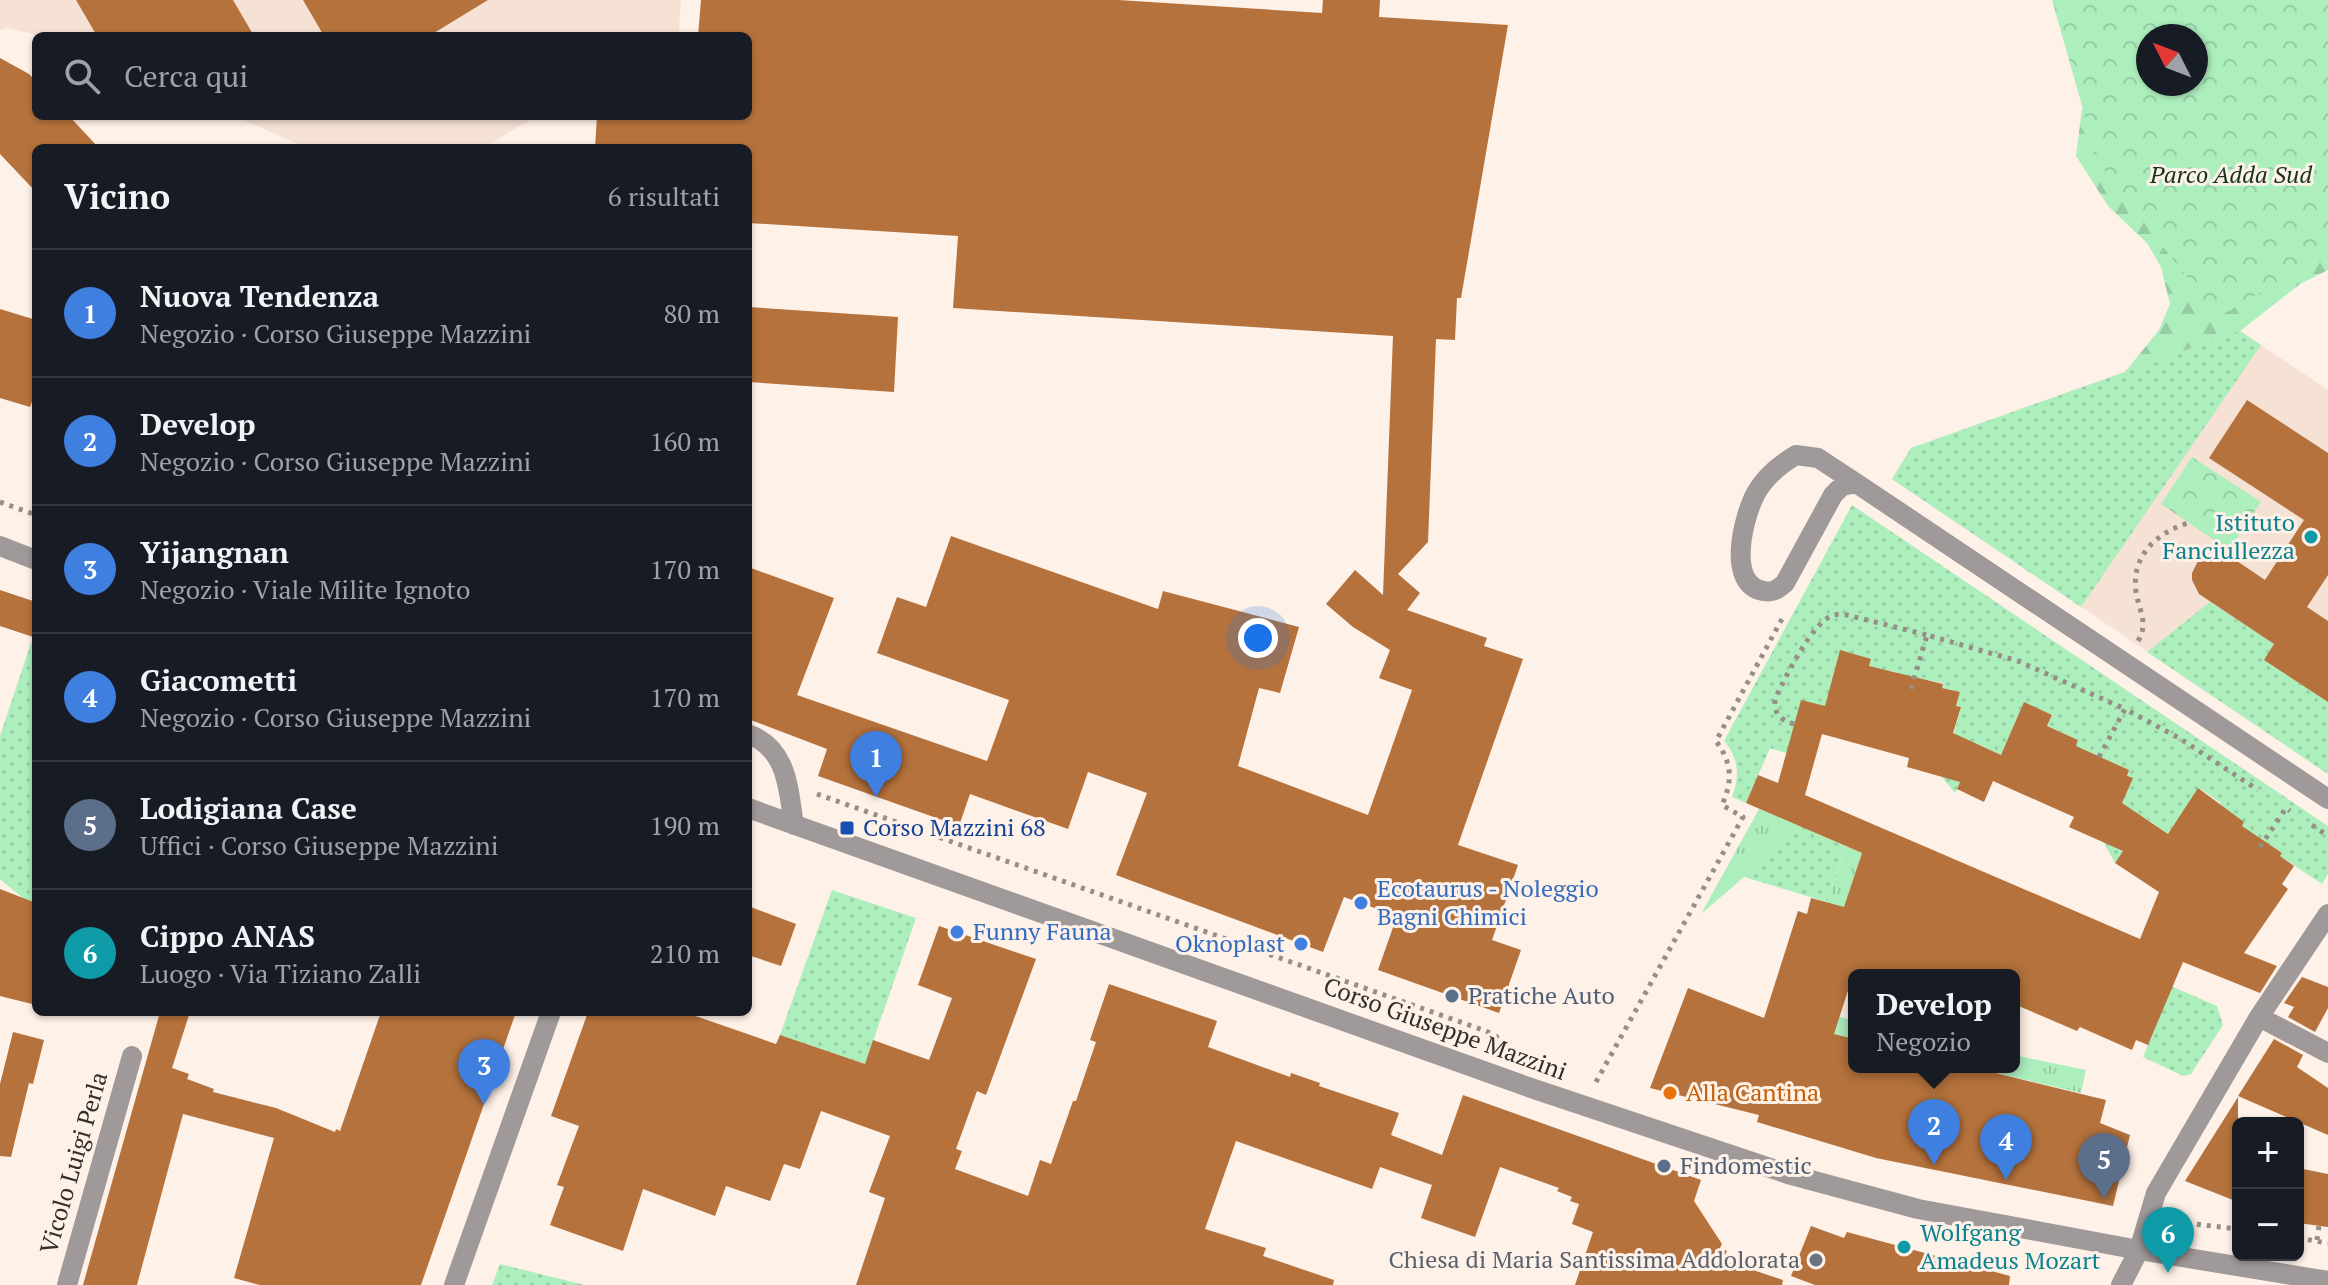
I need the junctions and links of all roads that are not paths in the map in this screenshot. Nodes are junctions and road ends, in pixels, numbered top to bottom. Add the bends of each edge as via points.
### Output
1 (1856, 483) junction
2 (0, 546) edge
3 (32, 558) edge
4 (752, 736) edge
5 (2328, 799) edge
6 (752, 809) edge
7 (794, 825) junction
8 (2328, 914) edge
9 (550, 1016) edge
10 (2259, 1017) junction
11 (2328, 1053) edge
12 (132, 1056) dead end
13 (2139, 1250) junction
14 (2328, 1281) edge
15 (67, 1285) edge
16 (454, 1285) edge
17 (2121, 1285) edge

1 - 1 street via 1809,455 1796,455 1772,473 1757,490 1743,529 1741,570 1747,581 1757,590 1778,590 1833,495
1 - 5 street
2 - 3 street
4 - 7 street via 778,755
6 - 7 street, Corso Giuseppe Mazzini
7 - 13 street, Corso Giuseppe Mazzini via 1583,1106 1852,1193
8 - 10 street
9 - 16 street
10 - 11 street
10 - 13 street via 2156,1193
12 - 15 street, Vicolo Luigi Perla
13 - 14 street, Corso Giuseppe Mazzini
13 - 17 street

